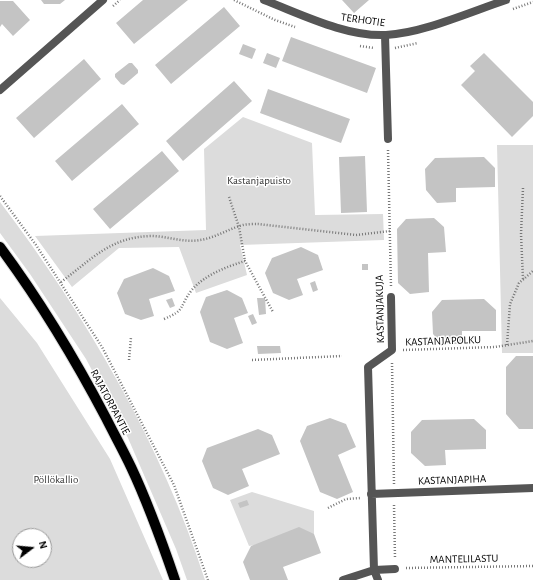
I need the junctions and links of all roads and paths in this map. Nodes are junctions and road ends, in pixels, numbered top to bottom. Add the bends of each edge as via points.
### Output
1 (103, 0) edge
2 (264, 0) edge
3 (506, 0) edge
4 (385, 35) junction
5 (0, 90) edge
6 (388, 139) joint
7 (523, 188) dead end
8 (0, 196) edge
9 (229, 197) dead end
10 (239, 227) junction
11 (390, 231) junction
12 (0, 248) edge
13 (245, 261) junction
14 (533, 271) edge
15 (523, 279) junction
16 (61, 282) junction
17 (391, 297) joint
18 (273, 312) dead end
19 (164, 319) dead end
20 (130, 337) dead end
21 (533, 341) edge
22 (507, 345) junction
23 (392, 350) junction
24 (342, 356) dead end
25 (129, 360) dead end
26 (252, 360) dead end
27 (533, 488) edge
28 (394, 493) junction
29 (371, 494) junction
30 (361, 498) dead end
31 (328, 508) dead end
32 (533, 566) edge
33 (395, 569) junction
34 (374, 570) junction
35 (175, 580) edge
36 (208, 580) edge
37 (343, 580) edge
38 (378, 580) edge

1 - 5 street
2 - 4 street, TERHOTIE via 331,26 354,32
3 - 4 street, TERHOTIE via 434,25
4 - 6 street
6 - 11 path, KASTANJAKUJA
7 - 15 path
8 - 16 path
9 - 10 path
10 - 11 path via 258,224 356,235
10 - 13 path
10 - 16 path via 199,240 152,236 122,240 104,249
11 - 17 path, KASTANJAKUJA
12 - 35 main road, RAJATORPANTIE via 45,313 98,403 131,467
13 - 18 path
13 - 19 path via 202,281 191,291 182,309
14 - 15 path
15 - 22 path via 510,304
16 - 36 path via 102,347 174,486
17 - 23 street, KASTANJAKUJA
20 - 25 path
21 - 22 path, KASTANJAPOLKU
22 - 23 path, KASTANJAPOLKU
23 - 28 path
23 - 29 street, KASTANJAKUJA via 368,367
24 - 26 path
27 - 28 street, KASTANJAPIHA
28 - 29 street, KASTANJAPIHA
28 - 33 path
29 - 34 street, KASTANJAKUJA
30 - 31 path via 346,499
32 - 33 path, MANTELILASTU
33 - 34 street
34 - 37 street
34 - 38 street, KASTANJAKUJA

